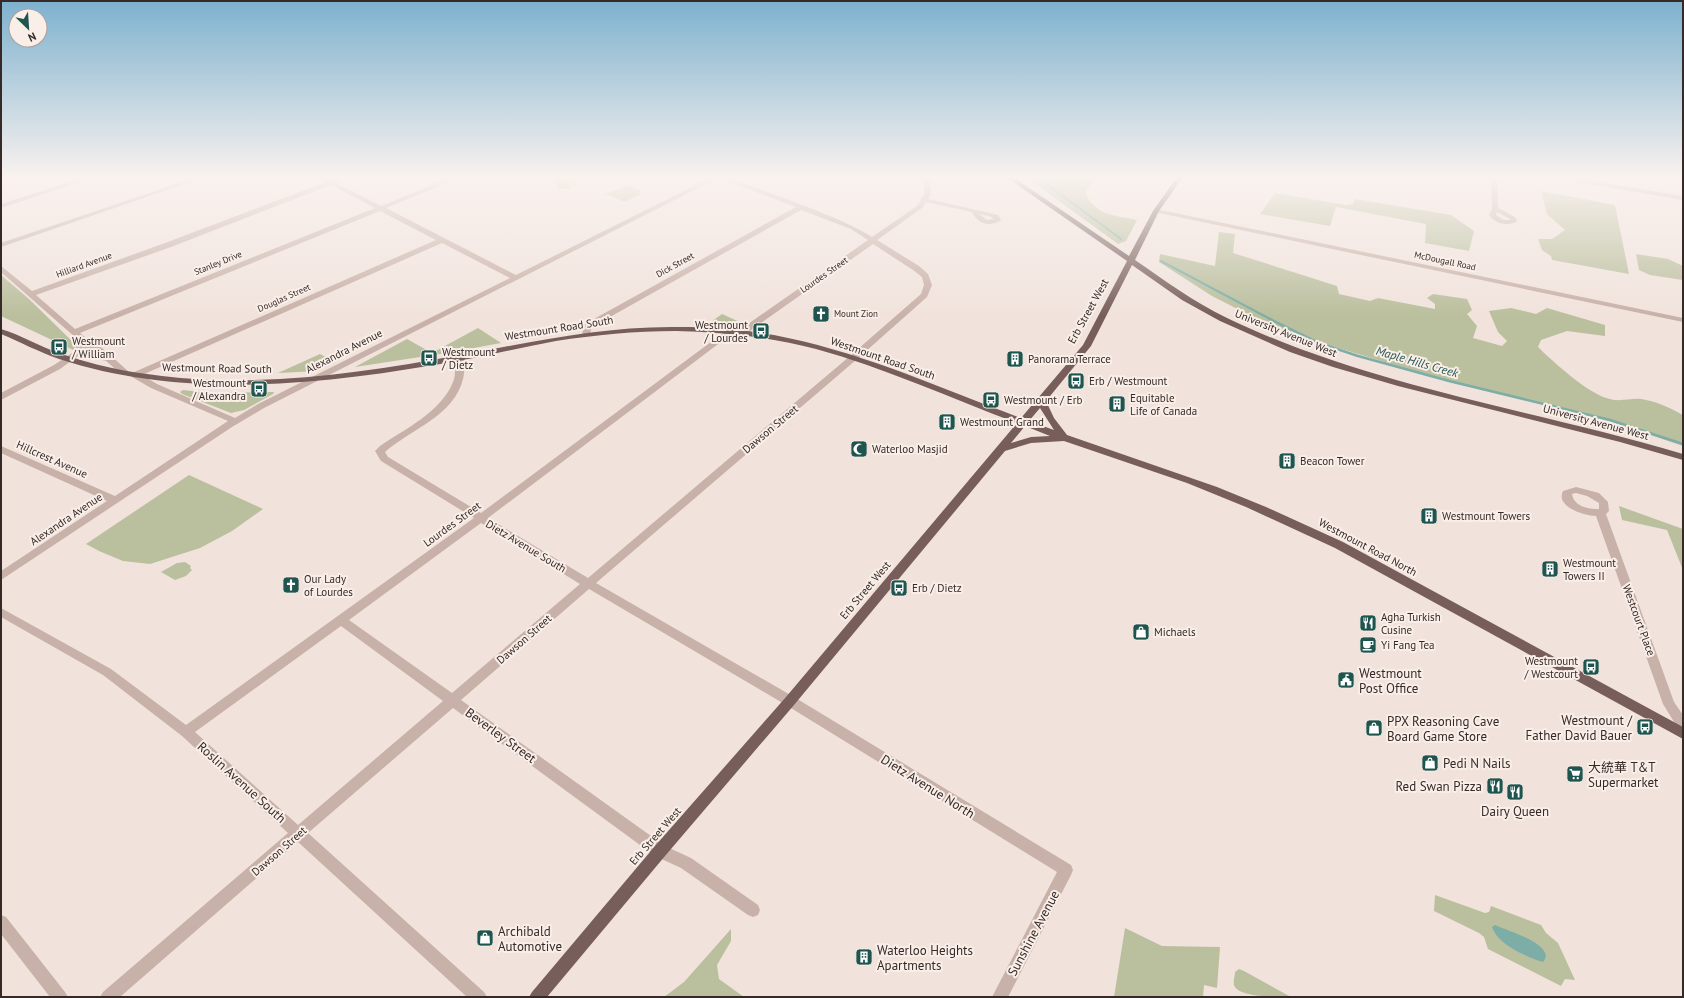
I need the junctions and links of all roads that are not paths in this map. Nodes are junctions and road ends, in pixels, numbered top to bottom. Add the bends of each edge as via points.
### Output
1 (64, 224) edge
2 (223, 224) edge
3 (343, 224) edge
4 (411, 224) edge
5 (623, 224) edge
6 (771, 224) edge
7 (842, 224) edge
8 (896, 224) edge
9 (1076, 224) edge
10 (1150, 224) edge
11 (1217, 224) edge
12 (442, 240) junction
13 (873, 240) junction
14 (1, 245) edge
15 (1131, 262) junction
16 (1, 268) edge
17 (514, 278) junction
18 (31, 294) junction
19 (1683, 320) edge
20 (1, 331) edge
21 (74, 332) junction
22 (730, 332) junction
23 (741, 333) junction
24 (586, 334) junction
25 (89, 345) junction
26 (460, 357) junction
27 (853, 358) junction
28 (69, 359) junction
29 (124, 373) junction
30 (135, 376) junction
31 (315, 379) junction
32 (1, 397) edge
33 (1041, 401) junction
34 (235, 421) junction
35 (1023, 422) junction
36 (1064, 438) junction
37 (1, 449) edge
38 (1000, 449) junction
39 (1683, 458) edge
40 (115, 500) junction
41 (1600, 512) dead end
42 (480, 518) junction
43 (1, 576) edge
44 (588, 583) junction
45 (1, 612) edge
46 (341, 620) junction
47 (453, 701) junction
48 (790, 701) junction
49 (1683, 726) edge
50 (186, 732) junction
51 (1683, 733) edge
52 (299, 833) junction
53 (660, 851) junction
54 (1066, 870) joint
55 (753, 910) dead end
56 (1, 922) edge
57 (60, 997) edge
58 (108, 997) edge
59 (479, 997) edge
60 (537, 997) edge
61 (1000, 997) edge

1 - 14 street
2 - 18 street, Hilliard Avenue
3 - 21 street, Stanley Drive
4 - 12 street
5 - 17 street, Alexandra Avenue
6 - 24 street, Dick Street via 588,326
7 - 13 street
8 - 13 street, Lourdes Street
9 - 15 main road, University Avenue West
10 - 15 main road, Erb Street West
11 - 19 street, McDougall Road
12 - 17 street
12 - 30 street, Douglas Street
13 - 23 street, Lourdes Street
13 - 27 street, Dawson Street via 916,268 925,276 928,285 924,294
15 - 33 main road, Erb Street West via 1087,346
15 - 39 main road, University Avenue West via 1185,298 1223,319 1328,363 1401,384 1622,438
16 - 18 street, Westmount Road South
17 - 31 street, Alexandra Avenue
18 - 21 street, Westmount Road South
20 - 28 main road, Westmount Road South
21 - 25 street, Westmount Road South
22 - 23 main road, Westmount Road South
22 - 24 main road, Westmount Road South via 680,329 623,330
22 - 42 street, Lourdes Street
23 - 27 main road, Westmount Road South via 802,343
24 - 26 main road, Westmount Road South
25 - 28 street
25 - 29 street, Westmount Road South via 99,350
26 - 31 main road, Westmount Road South
26 - 42 street, Dietz Avenue South via 458,381 454,392 430,416 380,452 384,459
27 - 35 main road, Westmount Road South
27 - 44 street, Dawson Street
28 - 29 main road, Westmount Road South
28 - 32 street
29 - 30 main road, Westmount Road South
30 - 31 main road, Westmount Road South via 222,383
30 - 34 street, Westmount Road South
31 - 34 street, Alexandra Avenue
33 - 35 main road, Erb Street West
33 - 36 main road
34 - 40 street, Alexandra Avenue
35 - 36 main road, Westmount Road North
35 - 38 main road, Erb Street West
36 - 38 main road via 1031,440
36 - 51 main road, Westmount Road North via 1236,499 1314,533
37 - 40 street, Hillcrest Avenue
38 - 48 main road, Erb Street West
40 - 43 street, Alexandra Avenue
41 - 49 street, Westcourt Place via 1669,704
42 - 44 street, Dietz Avenue South
42 - 46 street, Lourdes Street
44 - 47 street, Dawson Street
44 - 48 street, Dietz Avenue South
45 - 50 street, Roslin Avenue South via 107,672
46 - 47 street, Beverley Street
46 - 50 street, Lourdes Street
47 - 52 street, Dawson Street
47 - 53 street, Beverley Street
48 - 53 main road, Erb Street West
48 - 54 street, Dietz Avenue North
50 - 52 street, Roslin Avenue South
52 - 58 street, Dawson Street
52 - 59 street, Roslin Avenue South
53 - 55 street, Beverley Street via 686,863
53 - 60 main road, Erb Street West
54 - 61 street, Sunshine Avenue
56 - 57 street

